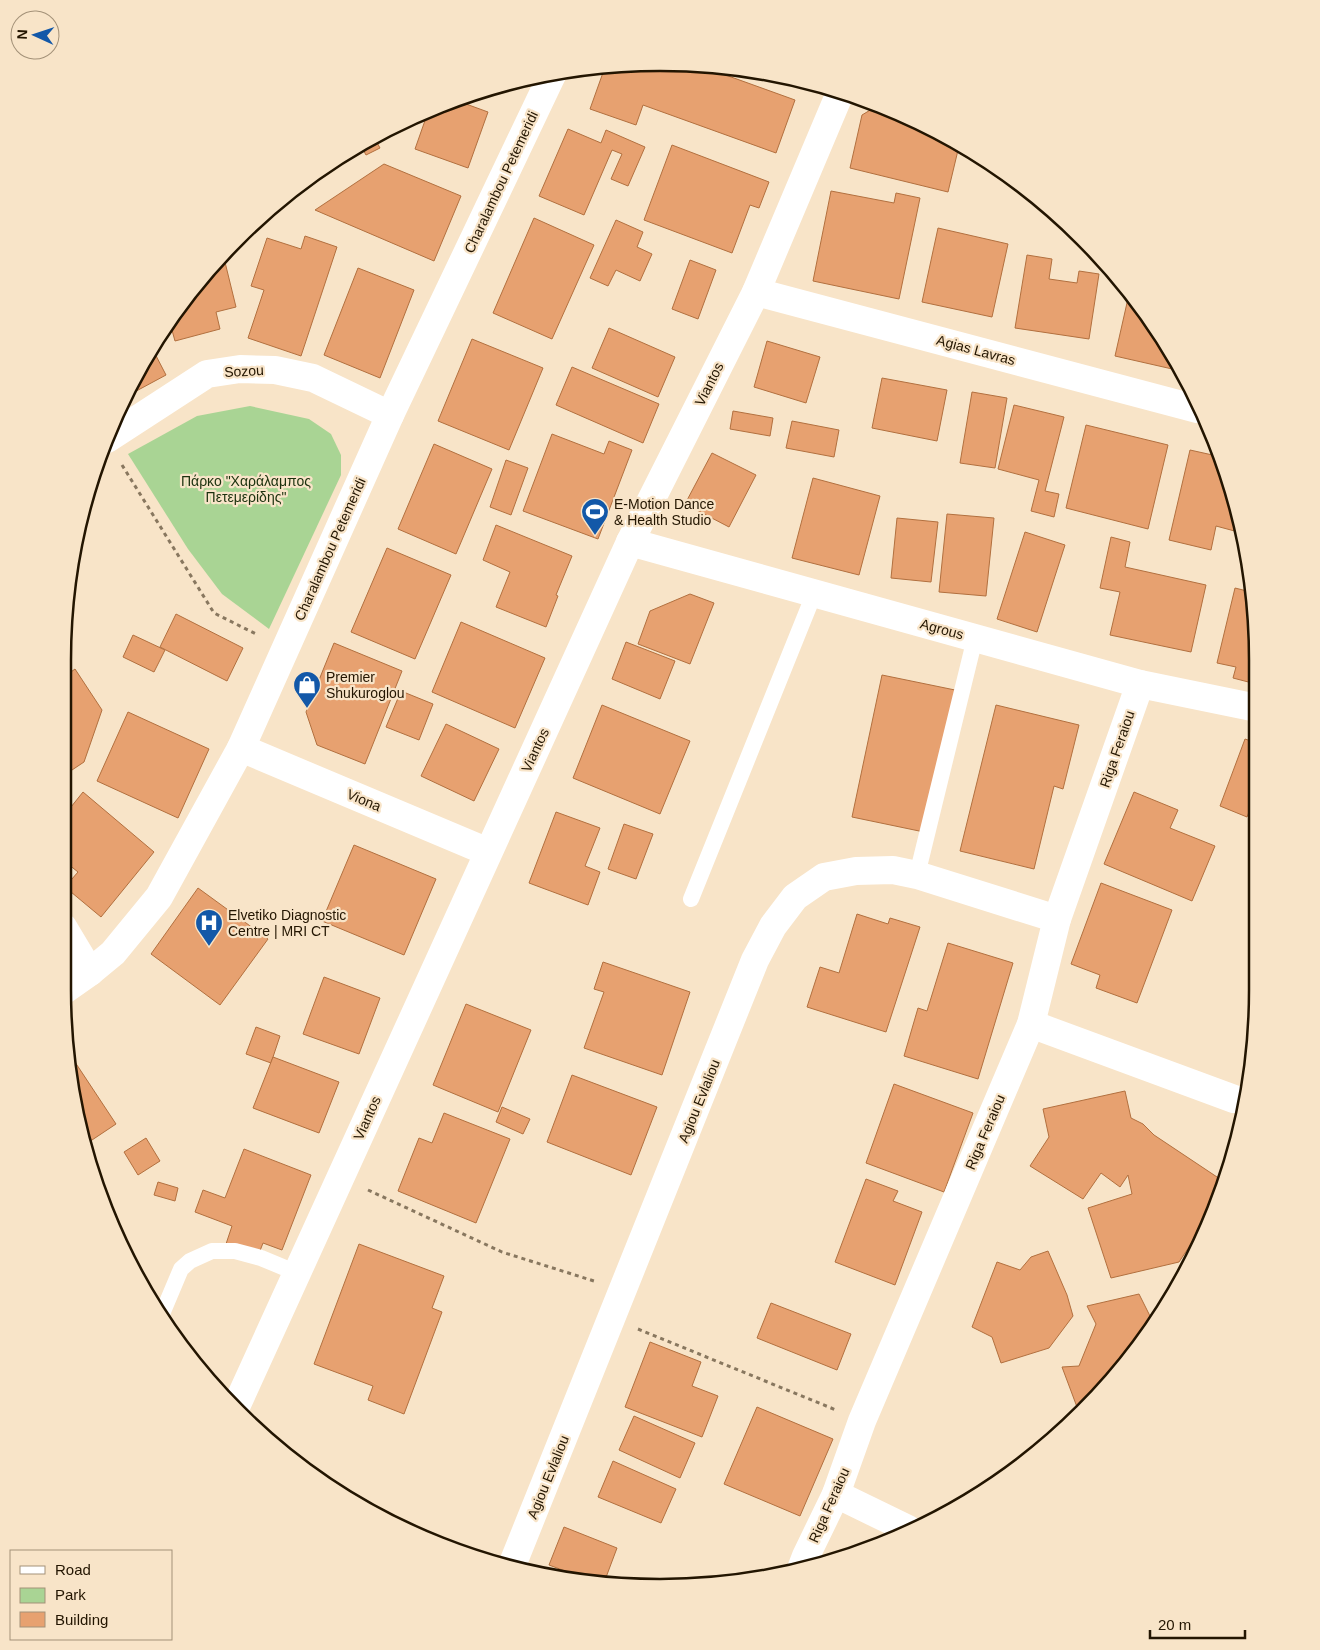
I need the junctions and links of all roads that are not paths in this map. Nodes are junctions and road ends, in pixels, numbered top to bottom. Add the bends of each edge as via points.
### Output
1 (548, 82) edge
2 (837, 99) edge
3 (756, 292) junction
4 (1191, 408) edge
5 (390, 415) junction
6 (112, 448) edge
7 (630, 542) junction
8 (814, 594) junction
9 (975, 638) junction
10 (1140, 684) junction
11 (1249, 707) edge
12 (241, 748) junction
13 (488, 852) junction
14 (917, 875) junction
15 (691, 899) dead end
16 (1057, 919) junction
17 (71, 940) edge
18 (90, 972) junction
19 (71, 985) edge
20 (1031, 1024) junction
21 (1234, 1099) dead end
22 (297, 1273) junction
23 (165, 1308) edge
24 (239, 1401) edge
25 (836, 1494) junction
26 (902, 1526) edge
27 (515, 1561) edge
28 (804, 1561) edge

1 - 5 street, Charalambou Petemeridi
2 - 3 street, Viantos
3 - 4 street, Agias Lavras
3 - 7 street, Viantos
5 - 6 street, Sozou via 313,378 275,370 240,369 207,374
5 - 12 street, Charalambou Petemeridi
7 - 8 street, Agrous
7 - 13 street, Viantos
8 - 9 street, Agrous
8 - 15 lane
9 - 10 street, Agrous
9 - 14 lane
10 - 11 street, Agrous
10 - 16 street, Riga Feraiou
12 - 13 street, Viona
12 - 18 street, Charalambou Petemeridi via 159,897 113,953
13 - 22 street, Viantos
14 - 16 street, Agiou Evlaliou
14 - 27 street, Agiou Evlaliou via 893,870 865,870 824,877 795,897 773,926 756,960
16 - 20 street, Riga Feraiou
17 - 18 street
18 - 19 street, Charalambou Petemeridi
20 - 21 street
20 - 25 street, Riga Feraiou via 862,1421
22 - 23 lane via 235,1251 212,1251 181,1268
22 - 24 street, Viantos
25 - 26 street
25 - 28 street, Riga Feraiou

